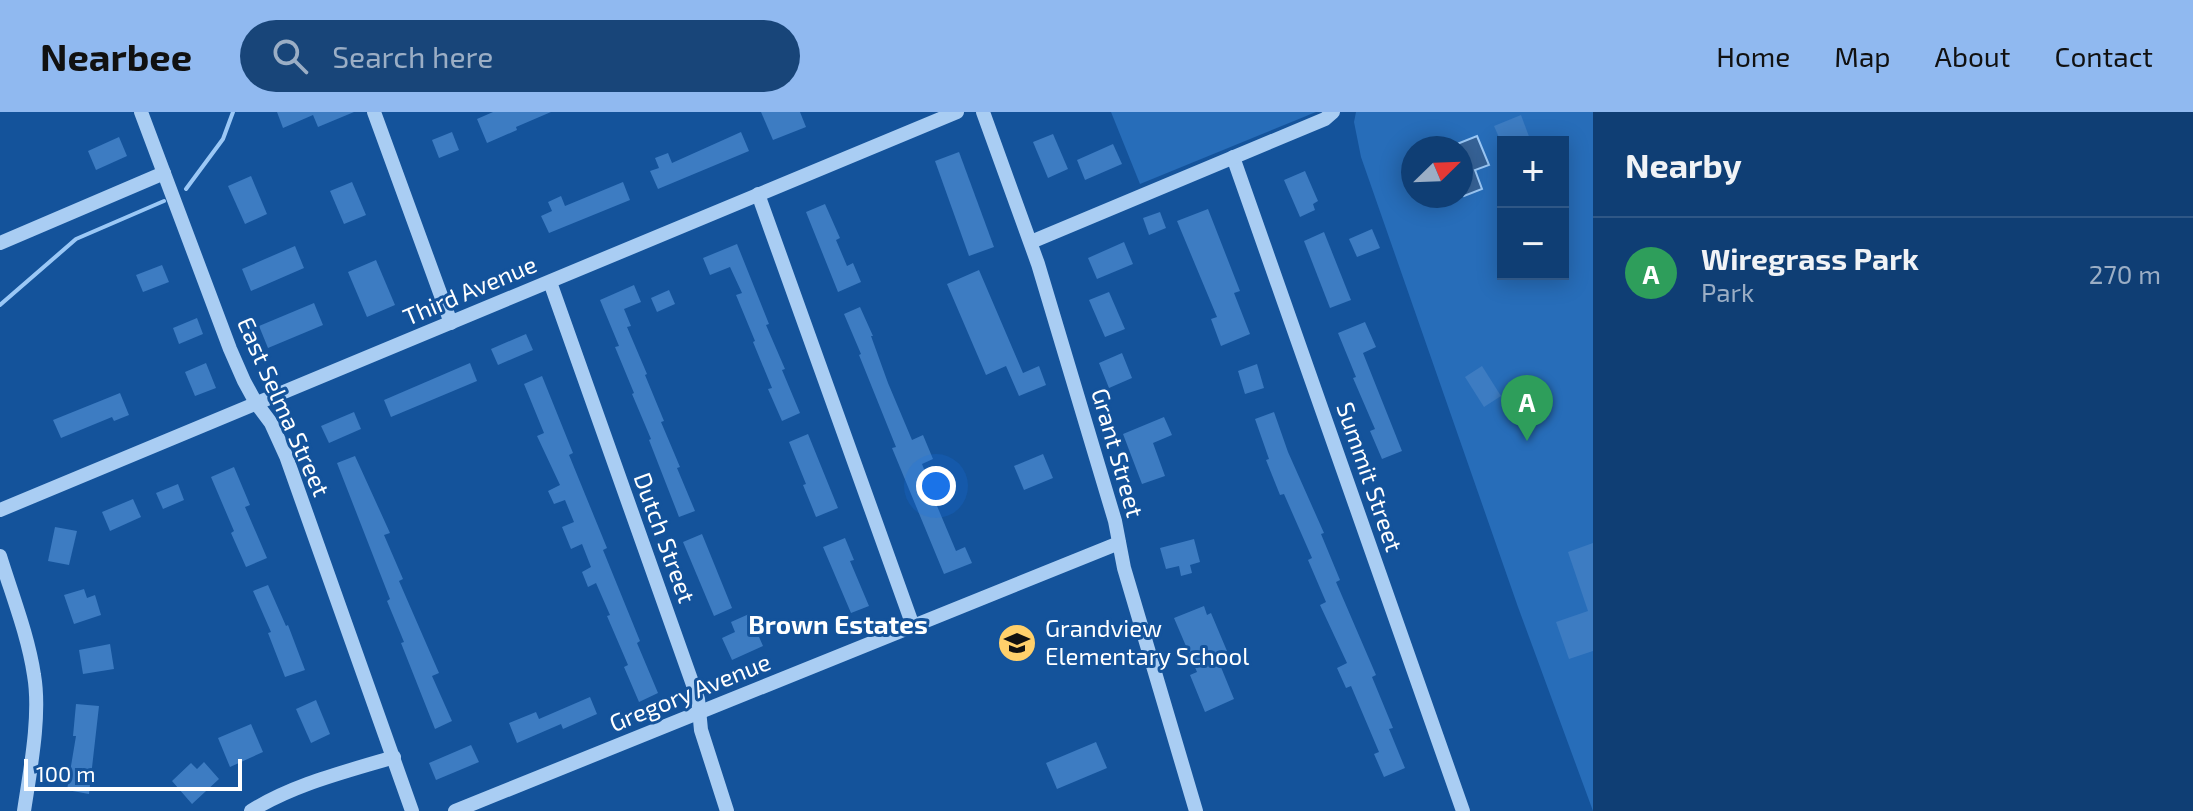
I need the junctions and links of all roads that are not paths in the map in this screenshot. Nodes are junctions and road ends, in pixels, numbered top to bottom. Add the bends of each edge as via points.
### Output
1 (141, 112) edge
2 (957, 112) edge
3 (983, 112) edge
4 (1333, 112) edge
5 (379, 113) edge
6 (1233, 157) junction
7 (164, 173) junction
8 (758, 194) junction
9 (1031, 242) junction
10 (0, 243) edge
11 (550, 282) junction
12 (451, 323) junction
13 (256, 403) junction
14 (0, 510) edge
15 (1119, 543) junction
16 (0, 556) edge
17 (913, 626) junction
18 (699, 713) junction
19 (394, 757) junction
20 (24, 811) edge
21 (251, 811) edge
22 (412, 811) edge
23 (455, 811) edge
24 (727, 811) edge
25 (1196, 811) edge
26 (1463, 811) edge

1 - 7 street, East Selma Street
2 - 8 street, Third Avenue
3 - 9 street, Grant Street
4 - 6 street
5 - 12 street
6 - 9 street
6 - 26 street, Summit Street
7 - 10 street
7 - 13 street, East Selma Street via 230,349
8 - 11 street, Third Avenue
8 - 17 street
9 - 15 street, Grant Street
11 - 12 street, Third Avenue
11 - 18 street, Dutch Street
12 - 13 street, Third Avenue
13 - 14 street, Third Avenue
13 - 19 street, East Selma Street via 286,456
15 - 17 street, Gregory Avenue
15 - 25 street, Grant Street
16 - 20 street via 35,677
17 - 18 street, Gregory Avenue
18 - 23 street, Gregory Avenue
18 - 24 street, Dutch Street
19 - 21 street via 285,792
19 - 22 street, East Selma Street

